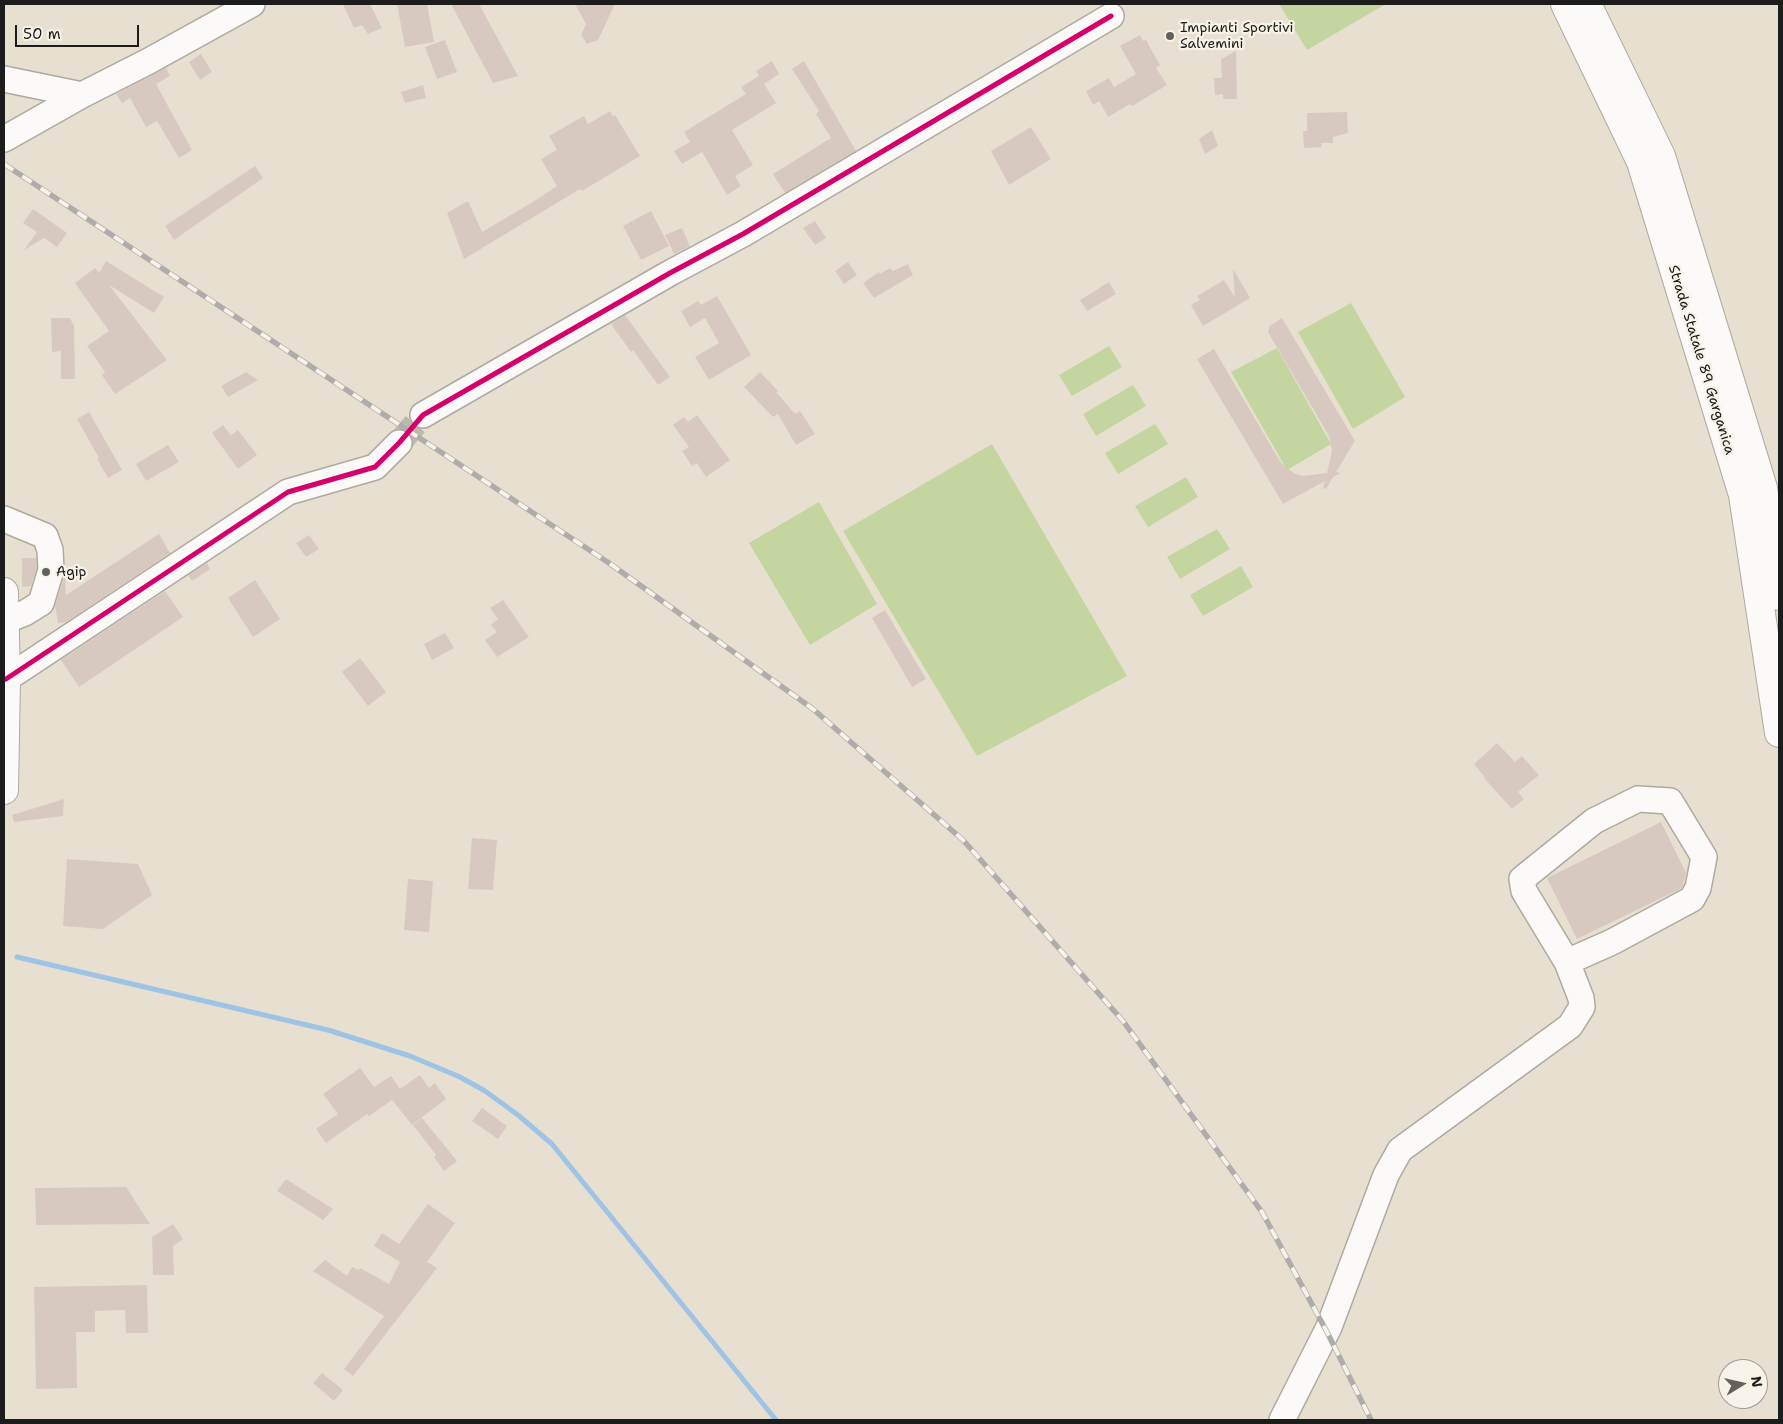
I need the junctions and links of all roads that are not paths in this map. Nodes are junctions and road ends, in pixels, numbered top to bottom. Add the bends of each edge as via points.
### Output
1 (252, 4) edge
2 (1565, 4) edge
3 (1587, 4) edge
4 (1111, 16) dead end
5 (4, 79) edge
6 (82, 95) junction
7 (4, 140) edge
8 (423, 415) tunnel mouth
9 (399, 443) tunnel mouth
10 (4, 519) edge
11 (4, 592) edge
12 (1779, 596) edge
13 (5, 621) junction
14 (6, 679) junction
15 (1779, 733) edge
16 (4, 790) edge
17 (1567, 962) junction
18 (1282, 1420) edge

1 - 6 street
2 - 15 main road, Strada Statale 89 Garganica via 1640,162 1743,495
3 - 12 main road, Strada Statale 89 Garganica via 1661,156 1763,488
4 - 8 street via 743,234
5 - 6 street
6 - 7 street
9 - 14 street via 375,467 288,492
10 - 13 street via 44,536 50,550 51,570 41,603
11 - 13 main road
13 - 14 main road
14 - 16 main road
17 - 17 street via 1692,899 1698,888 1704,857 1670,800 1638,799 1594,821 1522,879 1524,891
17 - 18 street via 1582,1007 1570,1026 1400,1150 1386,1175 1329,1327

